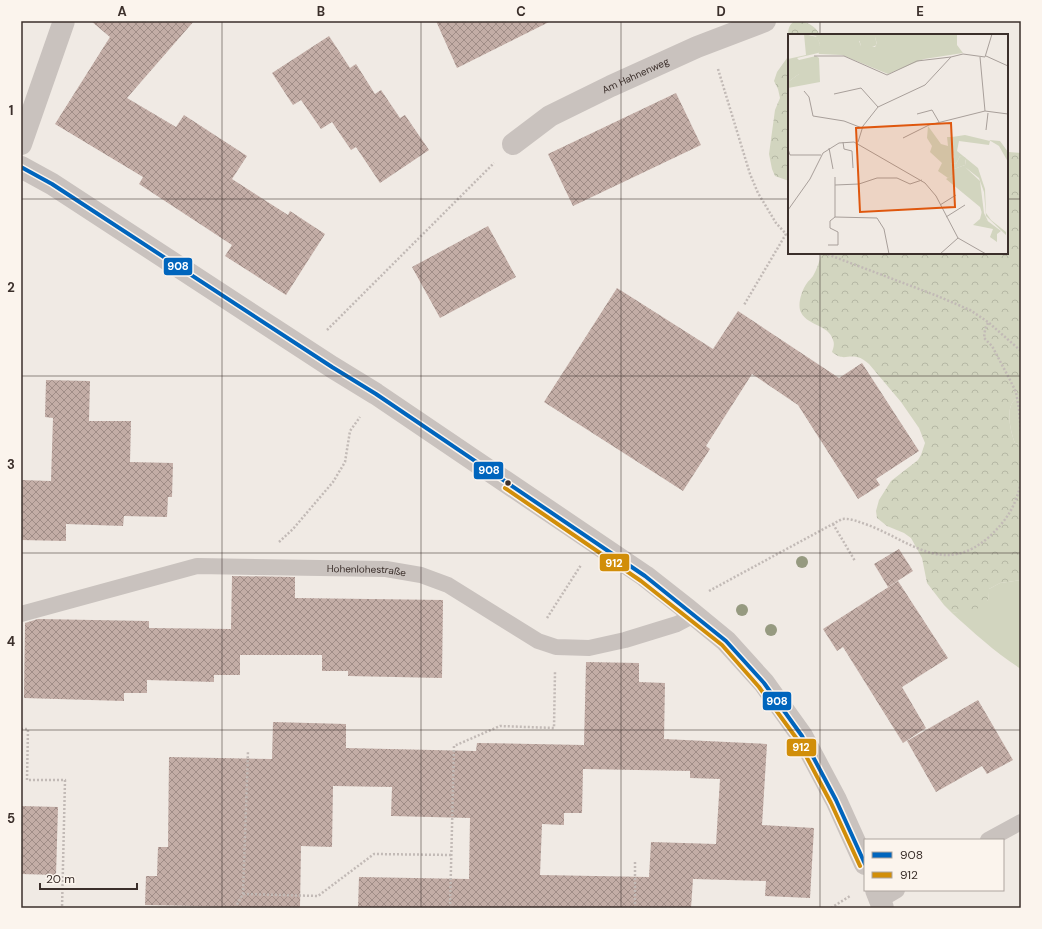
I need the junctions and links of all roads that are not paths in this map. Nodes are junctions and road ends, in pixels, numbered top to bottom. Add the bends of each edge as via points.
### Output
1 (64, 21) edge
2 (765, 21) edge
3 (21, 144) edge
4 (513, 144) dead end
5 (21, 167) edge
6 (691, 612) junction
7 (21, 614) edge
8 (1021, 822) edge
9 (990, 839) edge
10 (864, 862) edge

1 - 3 street
2 - 4 street, Am Hahnenweg via 697,47 611,86 550,116
5 - 6 street via 52,184 376,394 645,576
6 - 7 lane, Hohenlohestraße via 677,624 625,640 589,648 556,647 534,639 448,585 421,575 386,568 197,566
6 - 10 street via 726,641 764,683 802,736 836,800
8 - 9 lane

